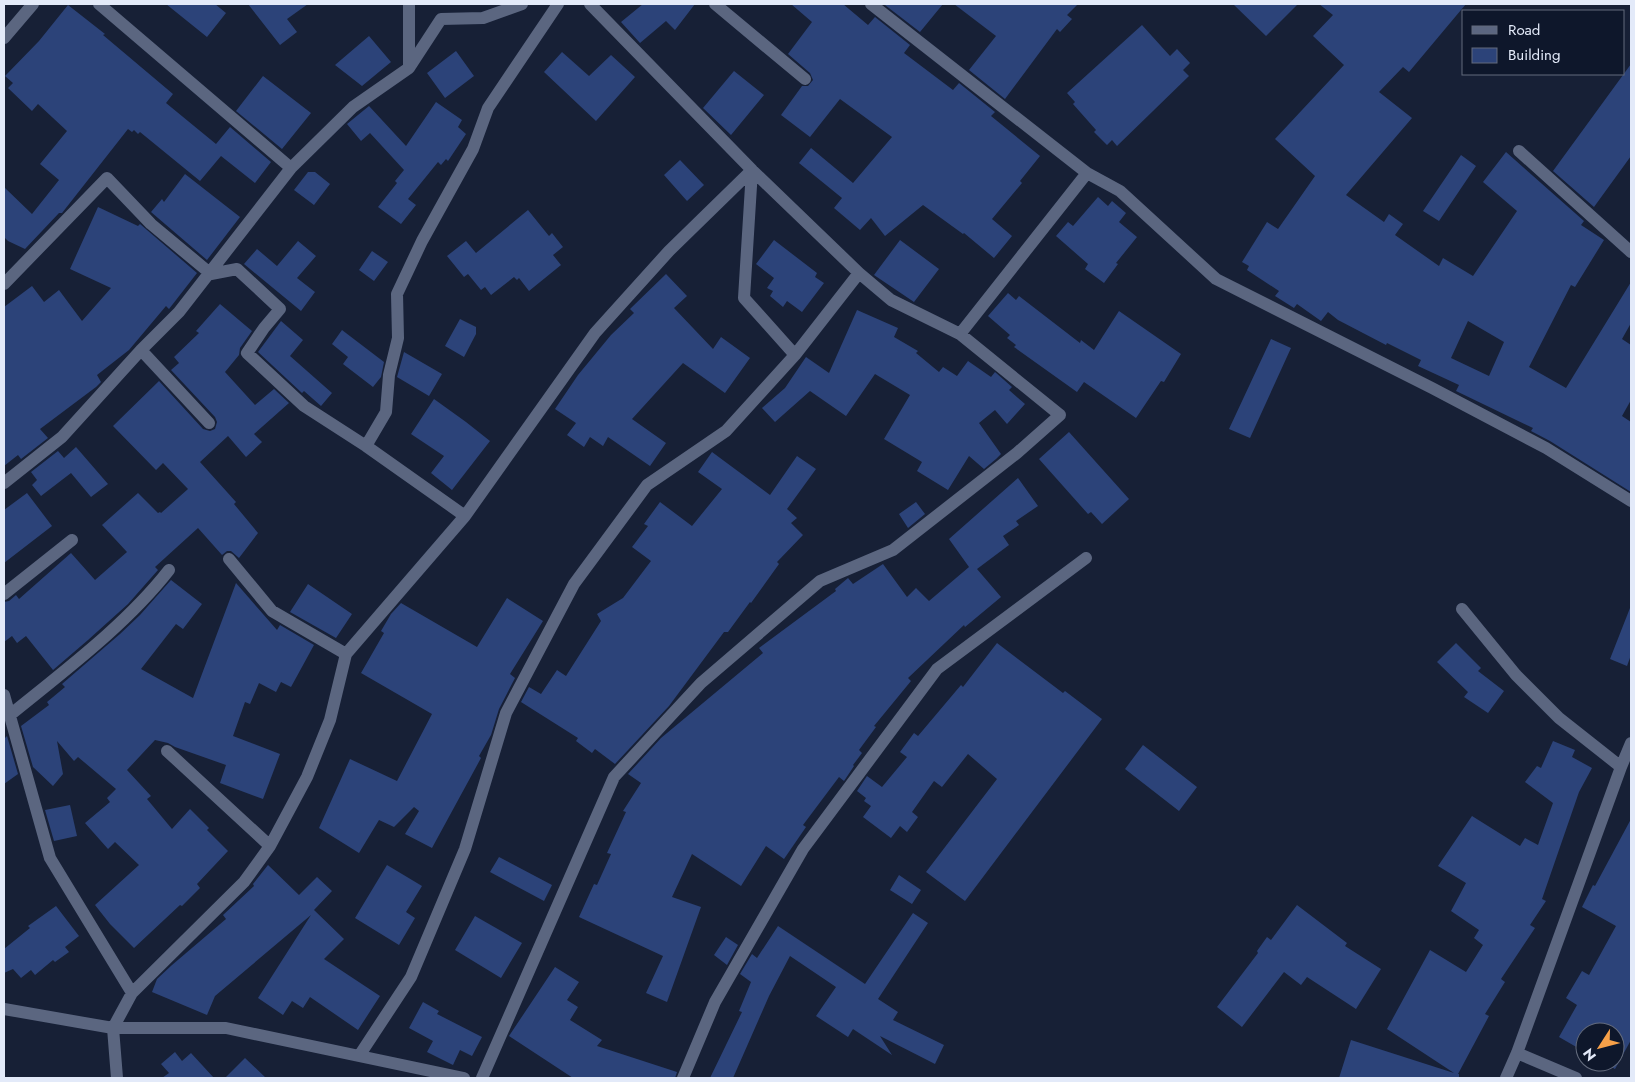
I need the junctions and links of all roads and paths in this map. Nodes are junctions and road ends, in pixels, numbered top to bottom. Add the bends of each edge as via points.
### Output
1 (33, 4) edge
2 (99, 4) edge
3 (409, 4) edge
4 (522, 4) edge
5 (558, 4) edge
6 (590, 4) edge
7 (715, 4) edge
8 (871, 4) edge
9 (4, 38) edge
10 (409, 68) junction
11 (805, 79) dead end
12 (1519, 151) dead end
13 (292, 168) junction
14 (752, 170) junction
15 (1087, 173) junction
16 (1631, 252) edge
17 (859, 273) junction
18 (210, 274) junction
19 (4, 284) edge
20 (960, 334) junction
21 (141, 350) junction
22 (795, 355) junction
23 (209, 422) dead end
24 (366, 446) junction
25 (4, 483) edge
26 (1631, 501) edge
27 (466, 516) junction
28 (72, 540) dead end
29 (1086, 558) dead end
30 (229, 560) dead end
31 (169, 570) dead end
32 (4, 594) edge
33 (1462, 609) dead end
34 (346, 654) junction
35 (4, 695) edge
36 (10, 715) junction
37 (1631, 743) edge
38 (168, 751) dead end
39 (1621, 767) junction
40 (270, 846) junction
41 (132, 992) junction
42 (4, 1009) edge
43 (113, 1028) junction
44 (1517, 1053) junction
45 (359, 1056) junction
46 (117, 1078) edge
47 (464, 1078) edge
48 (482, 1078) edge
49 (683, 1078) edge
50 (1506, 1078) edge
51 (1576, 1078) edge

1 - 9 street
2 - 13 street
3 - 10 street
4 - 10 street via 483,18 441,19
5 - 24 street via 488,108 473,149 397,294 398,338 389,375 386,412
6 - 14 street
7 - 11 street
8 - 15 street
10 - 13 street via 354,107
12 - 16 street
13 - 18 street
14 - 17 street
14 - 22 street via 744,298
14 - 27 street via 669,251 595,333
15 - 20 street
15 - 26 street via 1120,191 1216,279 1546,448
17 - 20 street via 891,300
17 - 22 street
18 - 19 street via 151,224 107,178
18 - 21 street via 179,312
18 - 24 street via 237,269 280,309 247,353 304,406
20 - 48 street via 1060,415 1017,453 893,550 820,581 701,683 614,777
21 - 23 street
21 - 25 street via 62,437
22 - 45 street via 726,431 647,485 574,584 506,713 465,849 411,977
24 - 27 street
27 - 34 street
28 - 32 street
29 - 49 street via 937,669 803,849 715,1002
30 - 34 street via 272,611
31 - 36 street via 119,623
33 - 39 street via 1516,675 1559,718
34 - 40 street via 327,728 307,777
35 - 36 street
36 - 41 street via 50,858
37 - 39 street
38 - 40 street
39 - 44 street
40 - 41 street via 244,882
41 - 43 street
42 - 43 street
43 - 45 street via 226,1028
43 - 46 street
44 - 50 street
44 - 51 street
45 - 47 street

